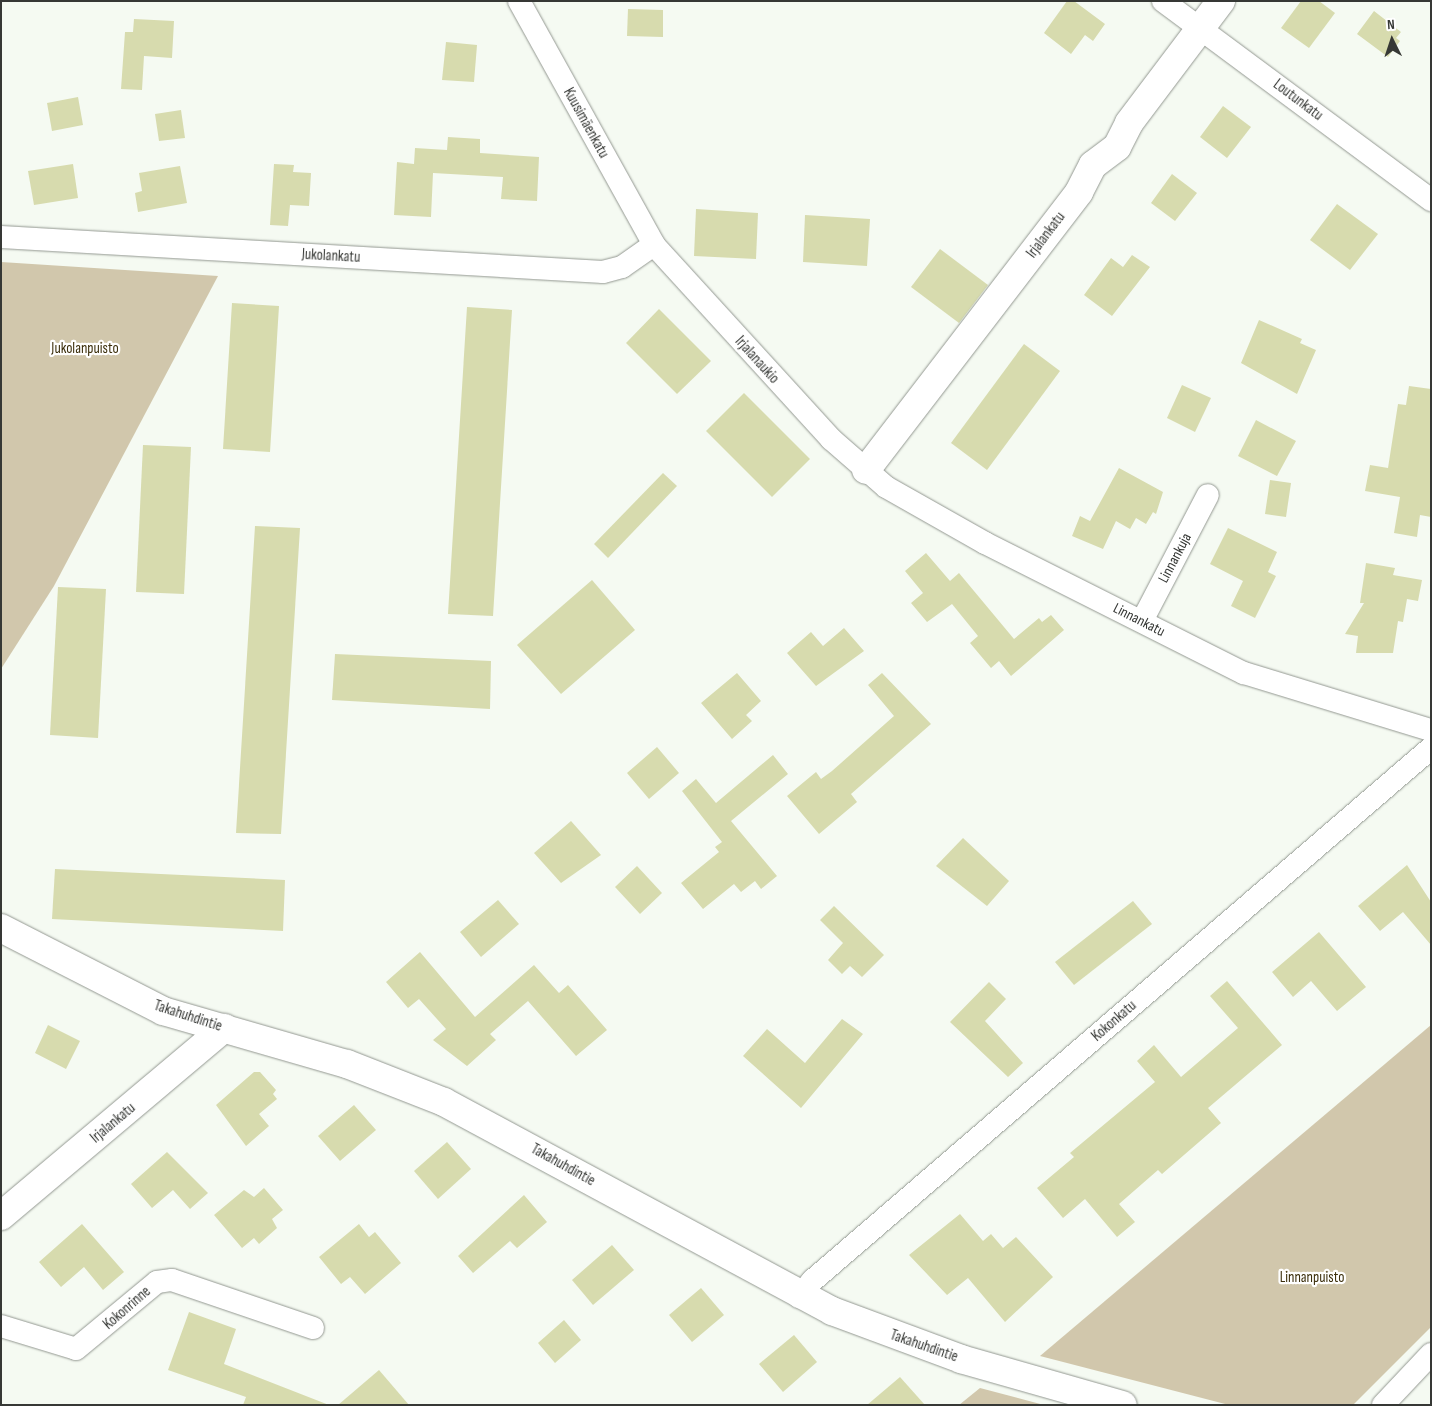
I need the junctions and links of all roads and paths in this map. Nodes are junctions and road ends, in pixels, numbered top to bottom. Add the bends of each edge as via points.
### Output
1 (519, 1) edge
2 (1163, 1) edge
3 (1221, 1) edge
4 (1201, 27) junction
5 (1431, 200) edge
6 (1, 237) edge
7 (654, 245) junction
8 (866, 470) junction
9 (1208, 495) dead end
10 (1142, 622) junction
11 (1431, 730) edge
12 (1431, 748) edge
13 (1, 928) edge
14 (224, 1028) junction
15 (1, 1216) edge
16 (799, 1297) junction
17 (1, 1326) edge
18 (313, 1328) dead end
19 (1431, 1354) edge
20 (1123, 1405) edge
21 (1384, 1405) edge

1 - 7 street, Kuusimäenkatu
2 - 4 street, Loutunkatu
3 - 4 street, Irjalankatu
4 - 5 street, Loutunkatu
4 - 8 street, Irjalankatu via 1129,123 1117,147 1093,166 1079,192
6 - 7 street, Jukolankatu via 592,271 622,267
7 - 8 street, Irjalanaukio via 762,366
8 - 10 street, Linnankatu via 886,487 970,535
9 - 10 street, Linnankuja
10 - 11 street, Linnankatu via 1244,673
12 - 16 street, Kokonkatu via 812,1281
13 - 14 street, Takahuhdintie via 163,1011
14 - 15 street, Irjalankatu
14 - 16 street, Takahuhdintie via 347,1064 473,1115
16 - 20 street, Takahuhdintie via 961,1359
17 - 18 street, Kokonrinne via 76,1349 157,1282 172,1280
19 - 21 street

